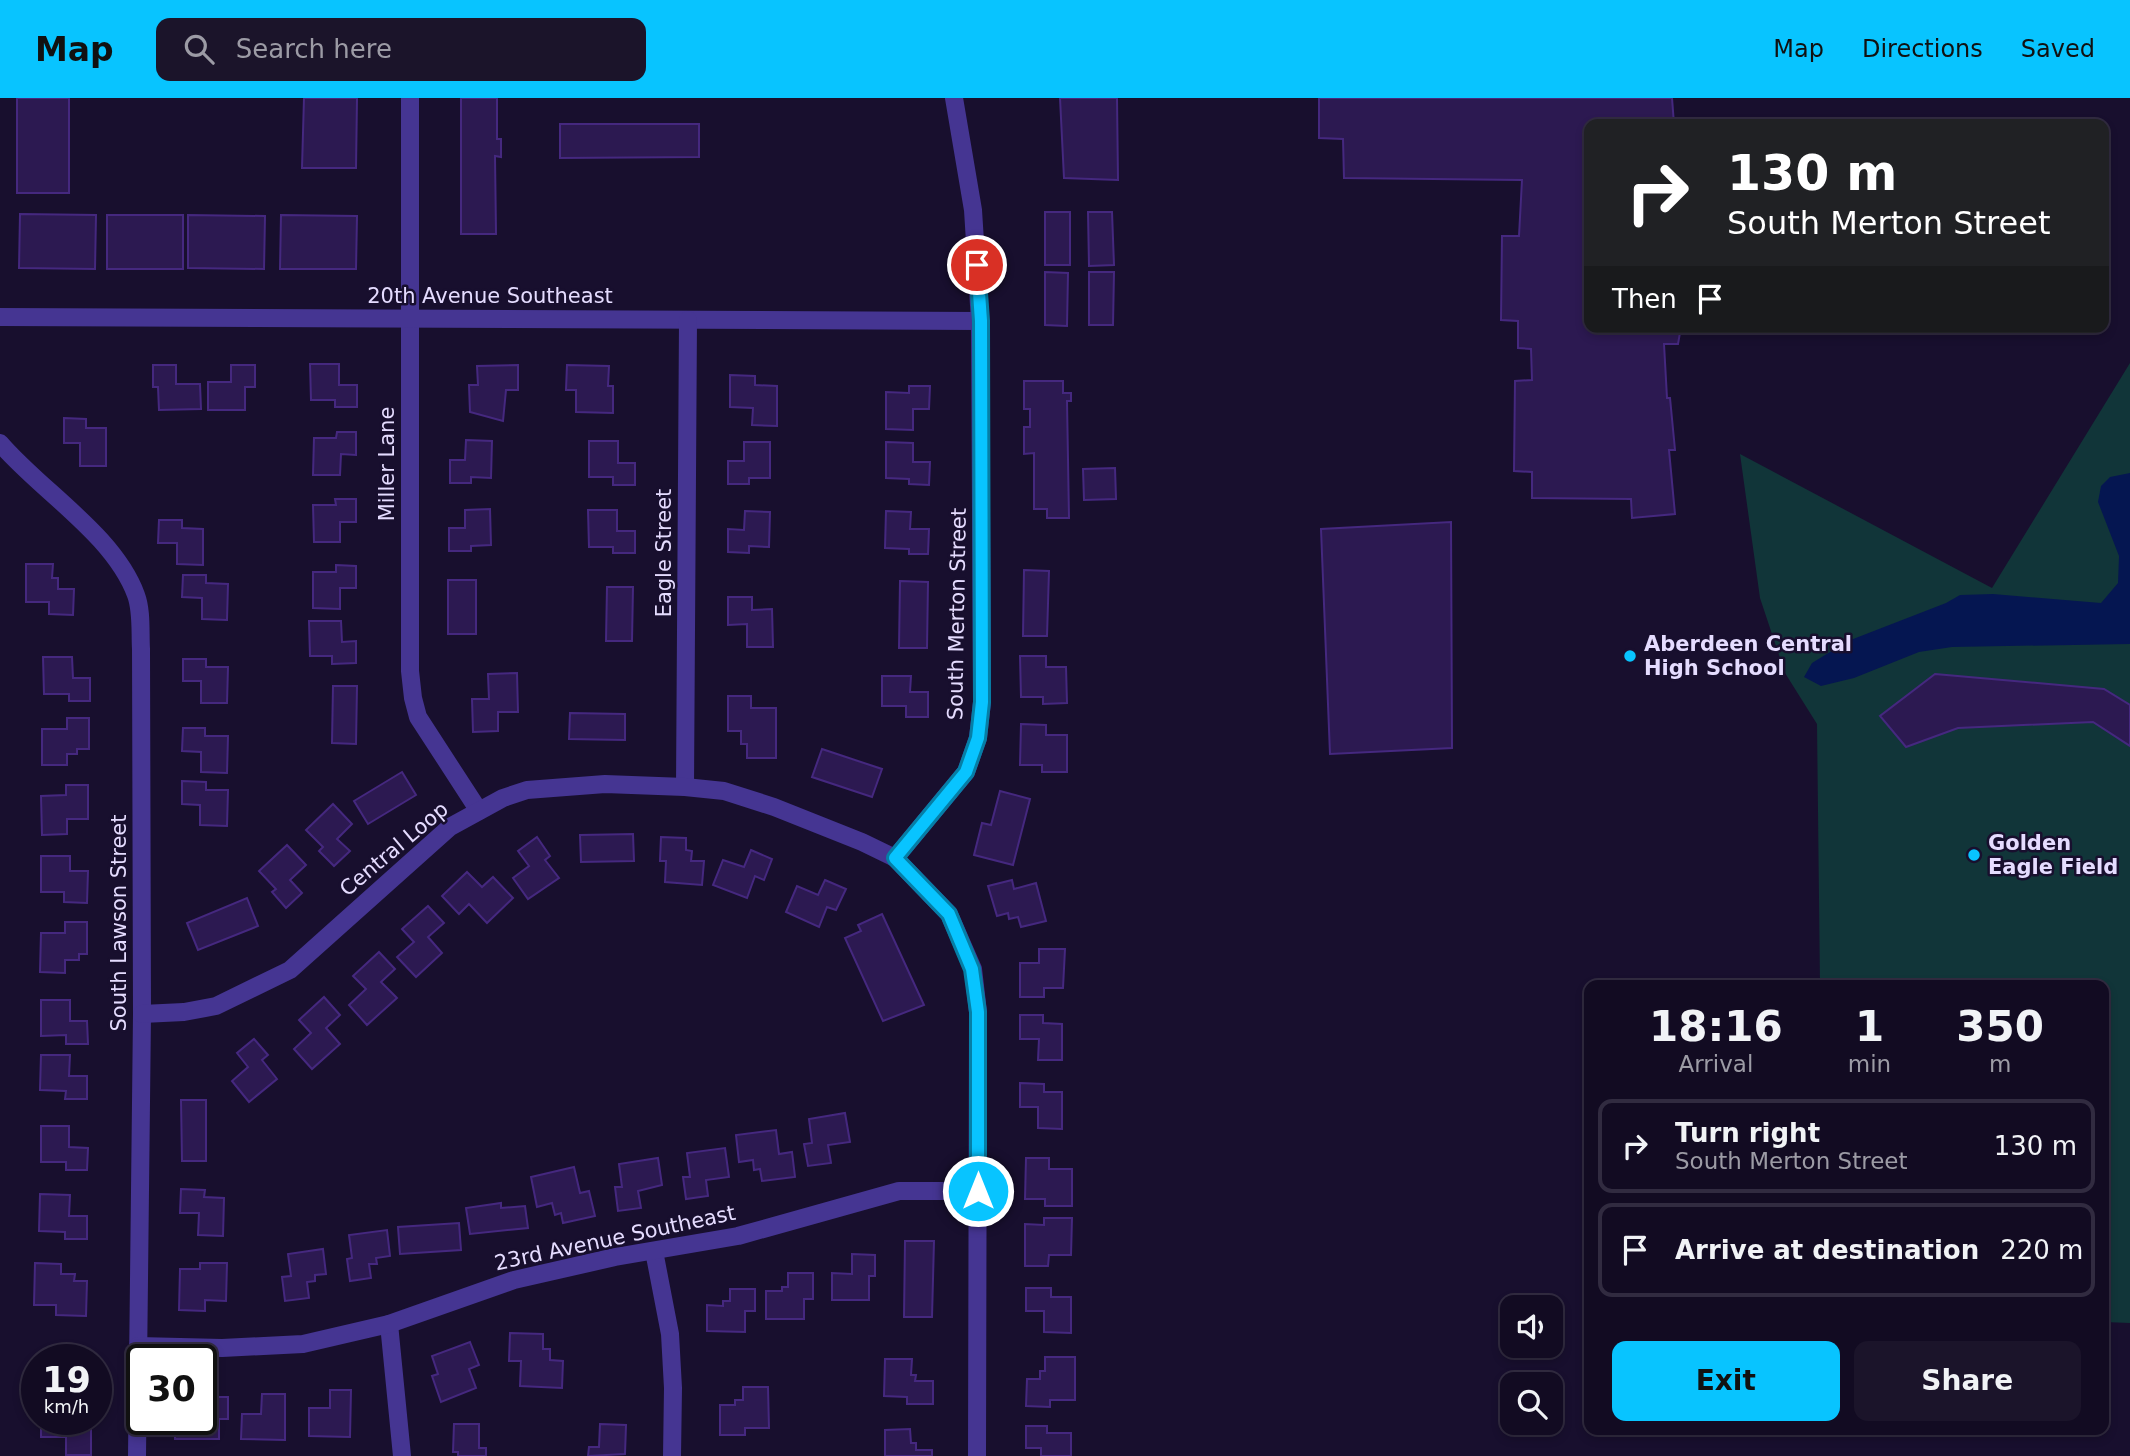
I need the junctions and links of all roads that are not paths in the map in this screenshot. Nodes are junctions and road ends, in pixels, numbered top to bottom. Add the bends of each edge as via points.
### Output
1 (410, 98) edge
2 (954, 98) edge
3 (0, 317) edge
4 (409, 319) junction
5 (688, 320) junction
6 (981, 321) junction
7 (0, 443) edge
8 (685, 787) junction
9 (479, 811) junction
10 (895, 858) junction
11 (142, 1014) junction
12 (978, 1191) junction
13 (654, 1251) junction
14 (388, 1324) junction
15 (138, 1344) edge
16 (217, 1348) edge
17 (138, 1435) edge
18 (138, 1456) edge
19 (402, 1456) edge
20 (672, 1456) edge
21 (977, 1456) edge

1 - 4 street, Miller Lane
2 - 6 street, South Merton Street via 973,210
3 - 4 street, 20th Avenue Southeast
4 - 5 street, 20th Avenue Southeast
4 - 9 street, Miller Lane via 413,698 418,717
5 - 6 street, 20th Avenue Southeast
5 - 8 street, Eagle Street
6 - 10 street, South Merton Street via 982,702 978,738 966,772
7 - 11 street, South Lawson Street via 113,556 137,597
8 - 9 street, Central Loop via 605,785 527,790
8 - 10 street, Central Loop via 724,791 774,807
9 - 11 street, Central Loop via 450,827 290,970 216,1006
10 - 12 street via 949,914 972,969 978,1012
11 - 15 street, South Lawson Street
12 - 13 street, 23rd Avenue Southeast via 899,1191 738,1236
12 - 21 street
13 - 14 street, 23rd Avenue Southeast via 514,1280
13 - 20 street via 670,1334
14 - 16 street, 23rd Avenue Southeast via 303,1344
14 - 19 street
17 - 18 street, South Lawson Street

